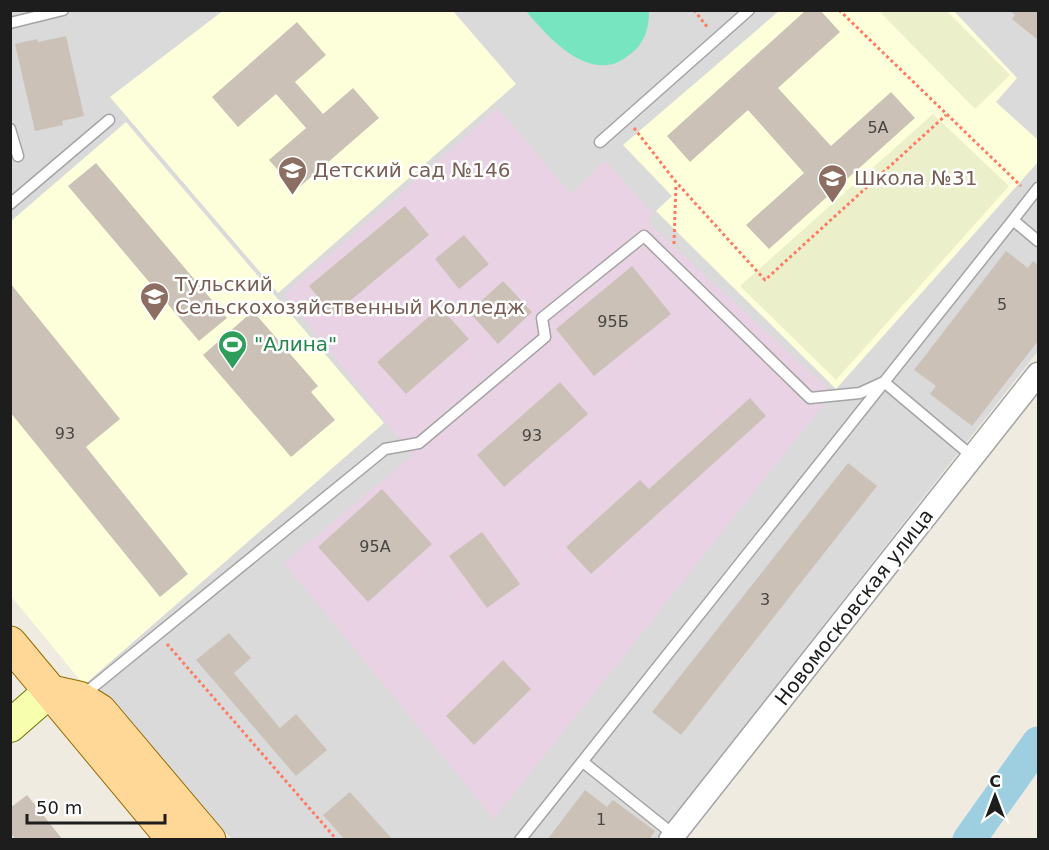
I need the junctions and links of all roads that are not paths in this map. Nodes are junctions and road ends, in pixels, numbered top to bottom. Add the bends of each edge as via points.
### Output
1 (63, 10) edge
2 (749, 10) edge
3 (14, 18) edge
4 (109, 120) dead end
5 (10, 129) edge
6 (600, 142) dead end
7 (18, 156) dead end
8 (1035, 192) edge
9 (10, 204) edge
10 (1013, 220) junction
11 (1038, 241) edge
12 (1038, 374) edge
13 (884, 382) junction
14 (973, 457) junction
15 (10, 643) edge
16 (65, 700) junction
17 (10, 726) edge
18 (583, 762) junction
19 (174, 837) edge
20 (672, 837) edge
21 (209, 840) edge
22 (520, 840) edge

1 - 3 lane
2 - 6 lane
4 - 9 lane
5 - 7 lane
8 - 10 lane
10 - 11 lane
10 - 13 lane
12 - 14 street, Новомосковская улица
13 - 14 lane
13 - 16 lane via 860,393 810,398 644,236 542,318 545,337 419,443 385,449 158,634
13 - 18 lane
14 - 20 street, Новомосковская улица
15 - 16 main road
16 - 17 street
16 - 19 main road
16 - 21 main road via 100,711
18 - 20 lane
18 - 22 lane

